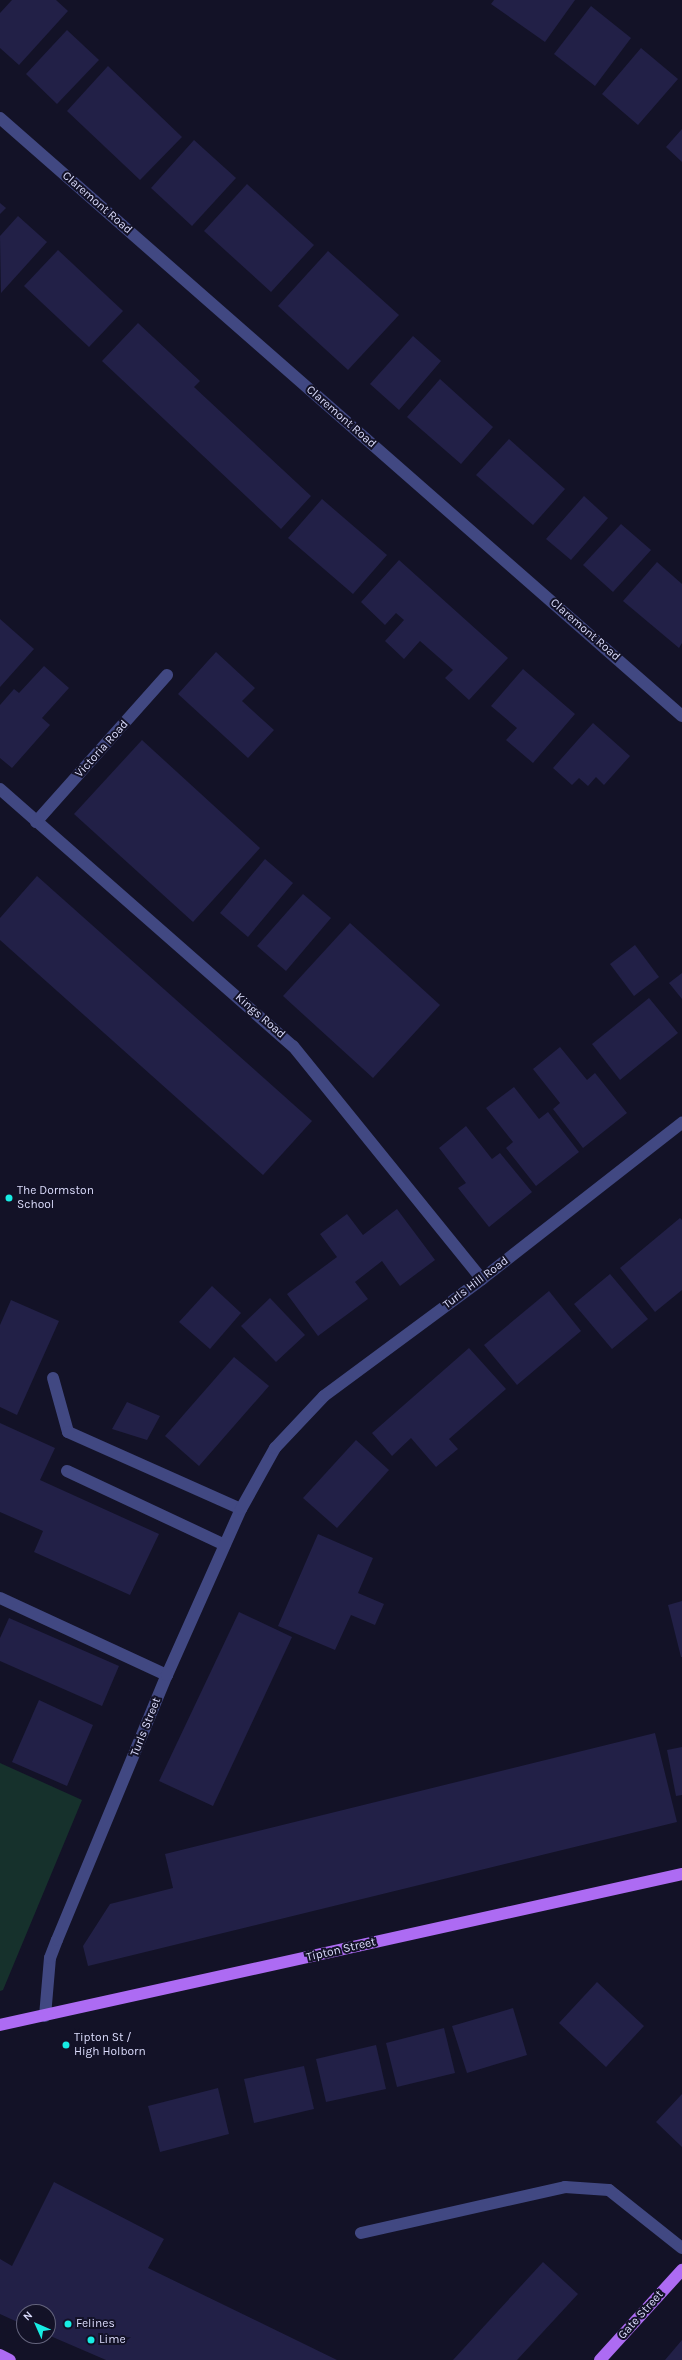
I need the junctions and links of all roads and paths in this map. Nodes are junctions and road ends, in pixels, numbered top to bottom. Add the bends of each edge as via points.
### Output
1 (0, 118) edge
2 (167, 676) dead end
3 (682, 716) edge
4 (0, 789) edge
5 (36, 822) junction
6 (682, 1123) edge
7 (482, 1279) junction
8 (54, 1378) dead end
9 (275, 1448) joint
10 (67, 1471) dead end
11 (241, 1509) junction
12 (225, 1545) junction
13 (0, 1598) edge
14 (167, 1675) junction
15 (682, 1874) edge
16 (45, 2016) junction
17 (0, 2025) edge
18 (361, 2233) dead end
19 (682, 2248) edge
20 (682, 2270) edge
21 (0, 2355) edge
22 (10, 2360) edge
23 (600, 2360) edge

1 - 3 street, Claremont Road
2 - 5 street, Victoria Road
4 - 5 street, Kings Road
5 - 7 street, Kings Road via 293,1046
6 - 7 street, Turls Hill Road
7 - 9 street, Turls Hill Road via 324,1396
8 - 11 street via 68,1432
9 - 11 street, Turls Street
10 - 12 street
11 - 12 street, Turls Street
12 - 14 street, Turls Street
13 - 14 street
14 - 16 street, Turls Street via 50,1958
15 - 16 main road, Tipton Street
16 - 17 main road, Tipton Street
18 - 19 street via 565,2186 610,2190
20 - 23 main road, Gate Street
21 - 22 main road

